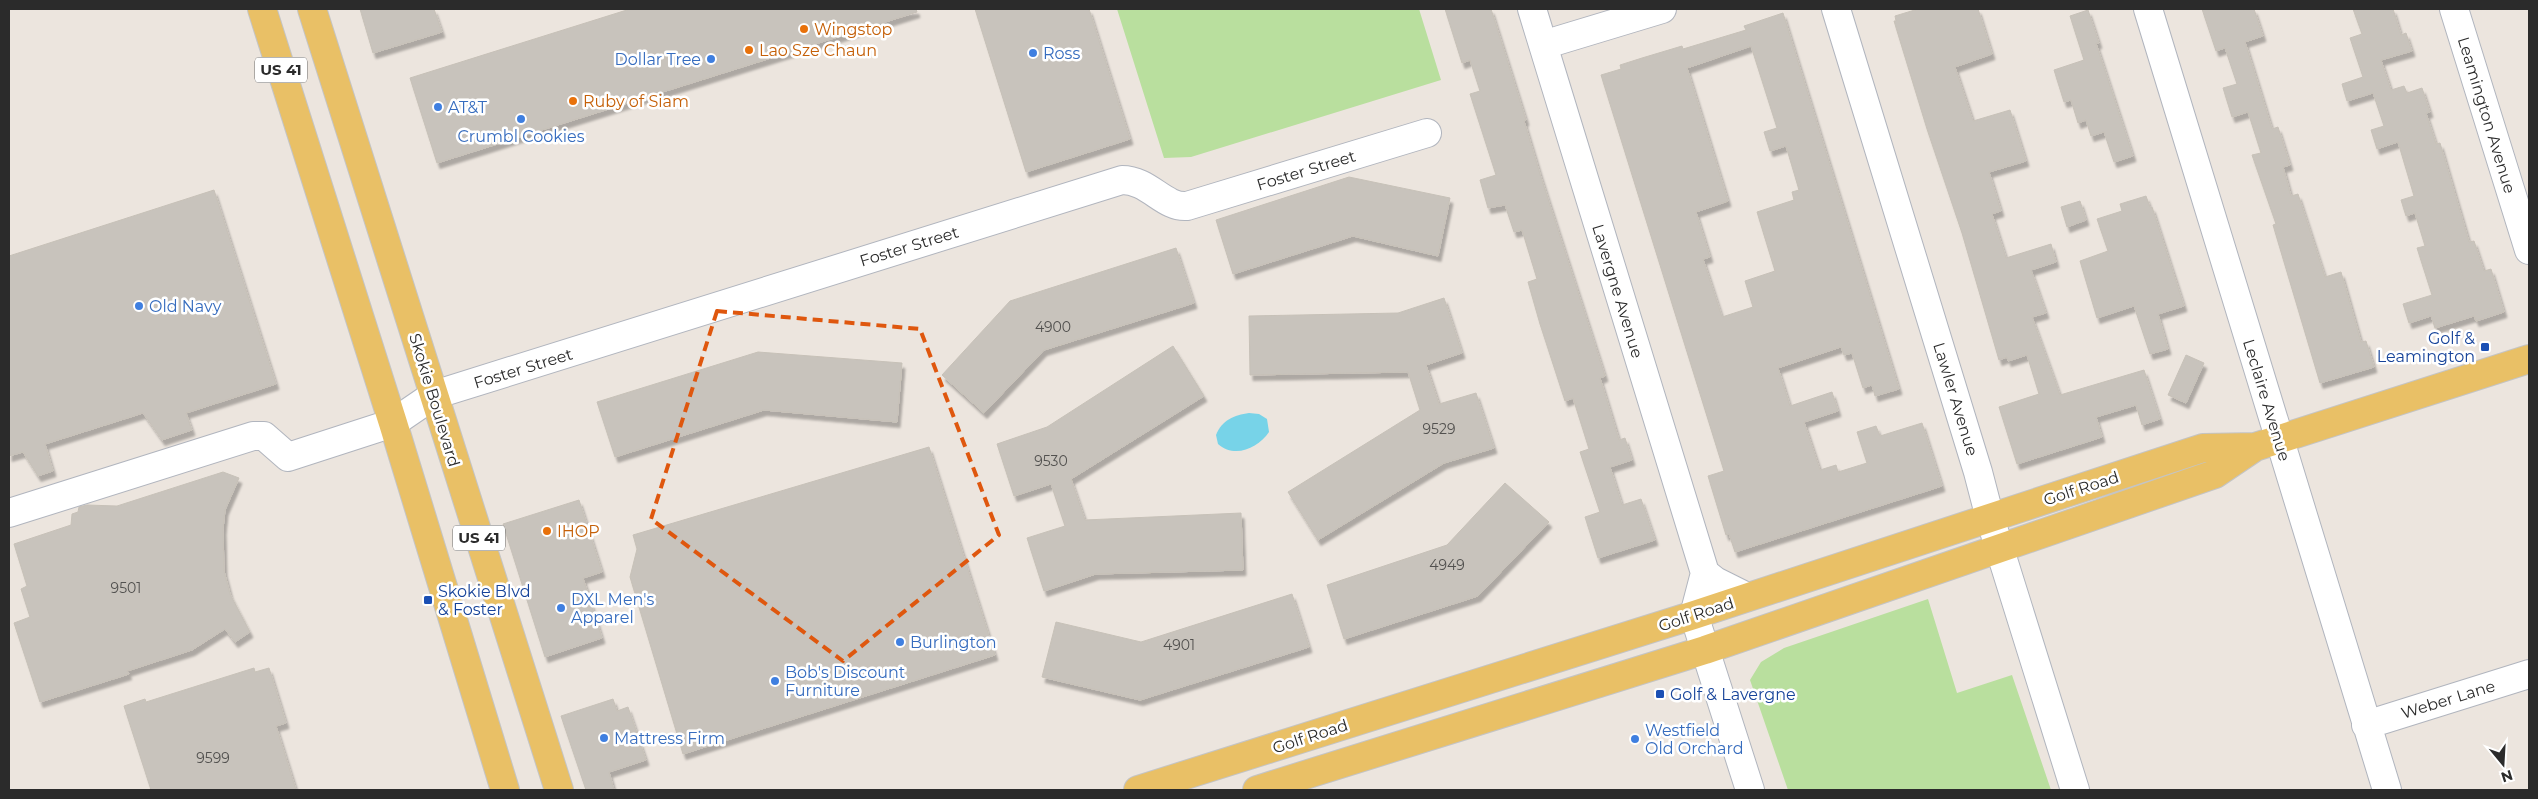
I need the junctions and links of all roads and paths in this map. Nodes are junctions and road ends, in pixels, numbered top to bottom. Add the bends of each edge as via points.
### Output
1 (262, 9) edge
2 (312, 9) edge
3 (1532, 9) edge
4 (1662, 9) edge
5 (1836, 9) edge
6 (2148, 9) edge
7 (2454, 9) edge
8 (1543, 45) junction
9 (1427, 133) dead end
10 (2529, 250) edge
11 (2529, 359) edge
12 (434, 395) junction
13 (393, 423) junction
14 (2267, 443) junction
15 (9, 513) edge
16 (1990, 518) junction
17 (1999, 548) junction
18 (1706, 573) junction
19 (1747, 597) junction
20 (1694, 615) junction
21 (1706, 650) junction
22 (2529, 674) edge
23 (2366, 725) junction
24 (505, 790) edge
25 (560, 790) edge
26 (1138, 790) edge
27 (1257, 790) edge
28 (1750, 790) edge
29 (2075, 790) edge
30 (2386, 790) edge

1 - 13 main road, US 41
2 - 12 main road, Skokie Boulevard / US 41
3 - 8 street, Lavergne Avenue
4 - 8 street
5 - 16 street, Lawler Avenue
6 - 14 street, Leclaire Avenue
7 - 10 street, Leamington Avenue
8 - 18 street, Lavergne Avenue
9 - 12 street, Foster Street via 1187,206 1176,207 1142,184 1122,180
11 - 14 main road, Golf Road
12 - 13 street, Foster Street
12 - 25 main road, Skokie Boulevard / US 41
13 - 15 street, Foster Street via 288,457 264,436 253,436
13 - 24 main road, US 41
14 - 16 main road, Golf Road via 2203,448
14 - 17 main road, Golf Road via 2215,474
14 - 23 street, Leclaire Avenue
16 - 17 street, Lawler Avenue
16 - 19 main road, Golf Road
17 - 21 main road, Golf Road
17 - 29 street, Lawler Avenue
18 - 19 street
18 - 20 street
19 - 20 main road, Golf Road
20 - 21 street
20 - 26 main road, Golf Road
21 - 27 main road, Golf Road
21 - 28 street
22 - 23 street, Weber Lane
23 - 30 street, Leclaire Avenue

